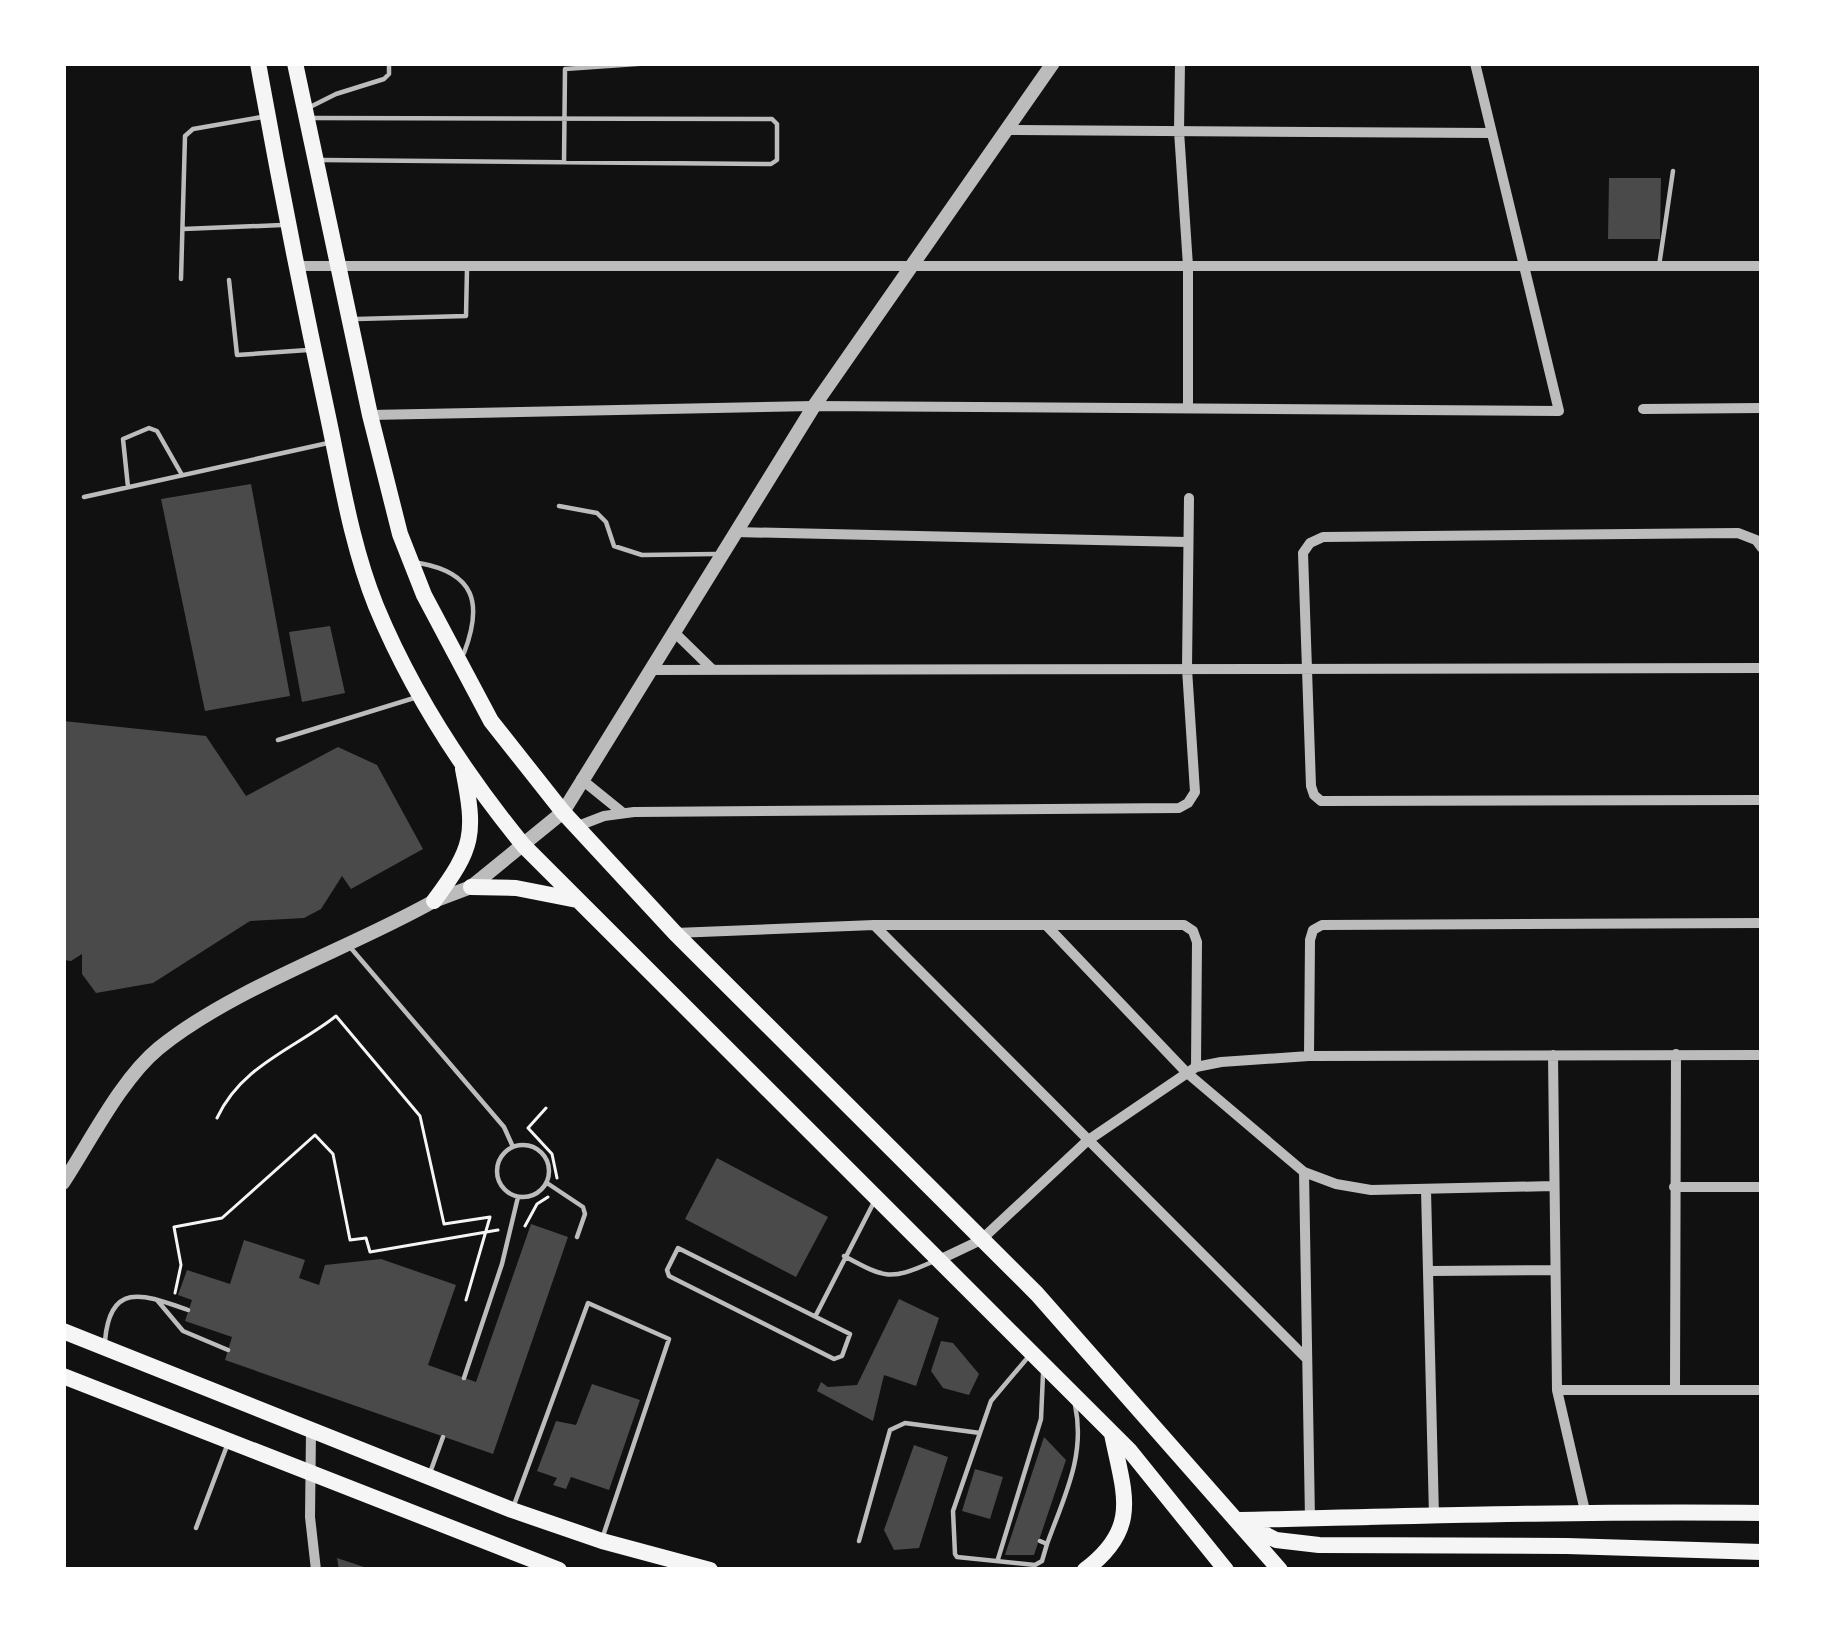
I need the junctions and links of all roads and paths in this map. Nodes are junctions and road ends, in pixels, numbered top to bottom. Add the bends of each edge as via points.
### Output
1 (258, 63) edge
2 (295, 63) edge
3 (389, 63) edge
4 (651, 63) edge
5 (1053, 63) edge
6 (1180, 63) edge
7 (1475, 63) edge
8 (306, 114) junction
9 (267, 116) junction
10 (563, 119) junction
11 (1006, 130) junction
12 (1179, 131) junction
13 (1491, 133) junction
14 (317, 160) junction
15 (564, 162) junction
16 (1672, 171) dead end
17 (288, 225) junction
18 (183, 229) junction
19 (340, 265) junction
20 (467, 265) junction
21 (914, 265) junction
22 (296, 266) junction
23 (1188, 266) junction
24 (1526, 266) junction
25 (1659, 266) junction
26 (1762, 266) edge
27 (181, 279) dead end
28 (230, 280) dead end
29 (351, 319) junction
30 (314, 350) junction
31 (814, 406) junction
32 (1188, 407) junction
33 (1762, 408) edge
34 (1643, 409) dead end
35 (370, 415) junction
36 (333, 442) junction
37 (182, 476) junction
38 (128, 487) junction
39 (84, 497) dead end
40 (1189, 498) dead end
41 (560, 506) dead end
42 (734, 532) junction
43 (1187, 542) junction
44 (1762, 548) edge
45 (721, 554) junction
46 (412, 562) junction
47 (673, 630) junction
48 (460, 664) junction
49 (1762, 668) edge
50 (1305, 669) junction
51 (648, 670) junction
52 (713, 670) junction
53 (1187, 670) junction
54 (420, 696) junction
55 (278, 740) dead end
56 (462, 762) junction
57 (581, 779) junction
58 (1762, 800) edge
59 (563, 812) junction
60 (623, 813) junction
61 (578, 826) junction
62 (524, 846) junction
63 (471, 887) junction
64 (434, 901) junction
65 (578, 901) junction
66 (1762, 923) edge
67 (874, 925) junction
68 (1046, 925) junction
69 (675, 933) junction
70 (349, 946) junction
71 (1676, 1054) junction
72 (1553, 1055) junction
73 (1762, 1055) edge
74 (1309, 1056) junction
75 (1191, 1070) junction
76 (546, 1108) dead end
77 (217, 1118) dead end
78 (1087, 1141) junction
79 (513, 1147) junction
80 (1304, 1172) junction
81 (63, 1183) edge
82 (550, 1185) junction
83 (1553, 1186) junction
84 (1674, 1187) junction
85 (1762, 1187) edge
86 (1426, 1190) junction
87 (518, 1197) junction
88 (877, 1197) junction
89 (525, 1227) dead end
90 (505, 1229) dead end
91 (485, 1232) junction
92 (577, 1237) dead end
93 (981, 1240) junction
94 (844, 1256) junction
95 (940, 1259) junction
96 (1555, 1270) junction
97 (1429, 1271) junction
98 (175, 1293) dead end
99 (157, 1300) junction
100 (466, 1300) dead end
101 (188, 1310) dead end
102 (815, 1315) junction
103 (63, 1330) edge
104 (105, 1347) junction
105 (228, 1350) dead end
106 (1037, 1356) junction
107 (1307, 1359) junction
108 (63, 1376) edge
109 (464, 1378) dead end
110 (1675, 1389) junction
111 (1557, 1390) junction
112 (1762, 1390) edge
113 (1072, 1391) junction
114 (311, 1431) junction
115 (980, 1433) junction
116 (1112, 1433) junction
117 (443, 1437) dead end
118 (228, 1441) junction
119 (311, 1474) junction
120 (429, 1475) junction
121 (512, 1510) junction
122 (1585, 1511) junction
123 (1762, 1513) edge
124 (1434, 1518) junction
125 (1310, 1519) junction
126 (1239, 1520) junction
127 (196, 1528) dead end
128 (602, 1541) junction
129 (860, 1541) dead end
130 (1762, 1552) edge
131 (998, 1559) junction
132 (316, 1570) edge
133 (559, 1570) edge
134 (710, 1570) edge
135 (1085, 1570) edge
136 (1226, 1570) edge
137 (1280, 1570) edge

1 - 9 main road
2 - 8 main road
3 - 8 lane via 384,79
4 - 10 lane via 565,69
5 - 11 street
6 - 12 street
7 - 13 street
8 - 10 lane
8 - 14 main road
9 - 17 main road
9 - 18 lane via 185,136
10 - 15 lane
10 - 15 lane via 777,124 775,164
11 - 12 street
11 - 21 street
12 - 13 street
12 - 23 street
13 - 24 street
14 - 15 lane
14 - 19 main road
16 - 25 lane
17 - 18 lane
17 - 22 main road
18 - 27 lane
19 - 20 street
19 - 22 street
19 - 29 main road
20 - 21 street
20 - 29 lane via 466,316
21 - 23 street
21 - 31 street
22 - 30 main road
23 - 24 street
23 - 32 street
24 - 25 street
24 - 32 street via 1558,410
25 - 26 street
28 - 30 lane via 237,355
29 - 35 main road
30 - 36 main road
31 - 32 street
31 - 35 street
31 - 42 street
33 - 34 street
35 - 46 main road
36 - 37 lane
36 - 54 main road via 355,546
37 - 38 lane
37 - 38 lane via 149,428 123,439
38 - 39 lane
40 - 43 street
41 - 45 lane via 597,513 614,546 642,555
42 - 43 street
42 - 45 street
43 - 53 street
44 - 50 street via 1738,533 1323,537 1303,553
45 - 47 street
46 - 48 main road
46 - 48 lane via 464,581 475,624
47 - 51 street
47 - 52 street
48 - 59 main road via 490,721
49 - 50 street
50 - 53 street
50 - 58 street via 1311,786 1322,801
51 - 52 street
51 - 57 street
52 - 53 street
53 - 60 street via 1195,792 1179,808
54 - 55 lane
54 - 56 main road
56 - 62 main road
56 - 64 main road via 471,835 464,861
57 - 59 street
57 - 60 street
59 - 61 main road
59 - 62 street
60 - 61 street
61 - 69 main road
62 - 63 street
62 - 65 main road
63 - 64 street
63 - 65 main road
64 - 70 street
65 - 88 main road
66 - 74 street via 1322,925 1310,940
67 - 68 street
67 - 69 street
67 - 78 street
68 - 75 street
68 - 75 street via 1193,931
69 - 93 main road
70 - 79 lane
70 - 81 street via 216,1010 156,1050
71 - 72 street
71 - 73 street
71 - 84 street
72 - 74 street
72 - 83 street
74 - 75 street
75 - 78 street
75 - 80 street
76 - 82 path via 528,1128 555,1160
77 - 91 path via 270,1056 336,1016 420,1116 444,1224 490,1217
78 - 93 street
78 - 107 street
79 - 82 lane via 542,1153
79 - 87 lane via 496,1176
80 - 86 street via 1370,1190
80 - 107 street
82 - 87 lane
82 - 89 path
82 - 92 lane via 583,1207
83 - 86 street
83 - 96 street
84 - 85 street
84 - 110 street
86 - 97 street
87 - 109 lane
88 - 94 lane
88 - 95 main road
90 - 91 path
91 - 98 path via 370,1252 366,1238 350,1240 333,1154 315,1135 222,1218 174,1227 182,1264
91 - 100 path
93 - 95 street
93 - 126 main road
94 - 95 lane via 884,1278
94 - 102 lane
95 - 106 main road
96 - 97 street
96 - 111 street
97 - 124 street
99 - 101 lane
99 - 104 lane via 118,1302
99 - 105 lane via 183,1331
102 - 102 lane via 682,1248 667,1270 838,1359 850,1334
103 - 104 main road
104 - 114 main road
106 - 113 main road
106 - 115 lane via 992,1401
106 - 131 lane via 1043,1406
107 - 125 street
108 - 118 main road
110 - 111 street
110 - 112 street
111 - 122 street
113 - 116 main road
113 - 131 lane via 1079,1429 1039,1564
114 - 119 street
114 - 120 main road
115 - 129 lane via 904,1423 890,1430
115 - 131 lane via 953,1510 955,1554
116 - 135 main road via 1123,1526
116 - 136 main road
117 - 120 lane
118 - 119 main road
118 - 127 lane
119 - 132 street
119 - 133 main road
120 - 121 main road
121 - 128 main road
121 - 128 lane via 588,1304 669,1339
122 - 123 main road
122 - 124 main road
124 - 125 main road
125 - 126 main road
126 - 130 main road via 1276,1540 1319,1545
126 - 137 main road
128 - 134 main road

